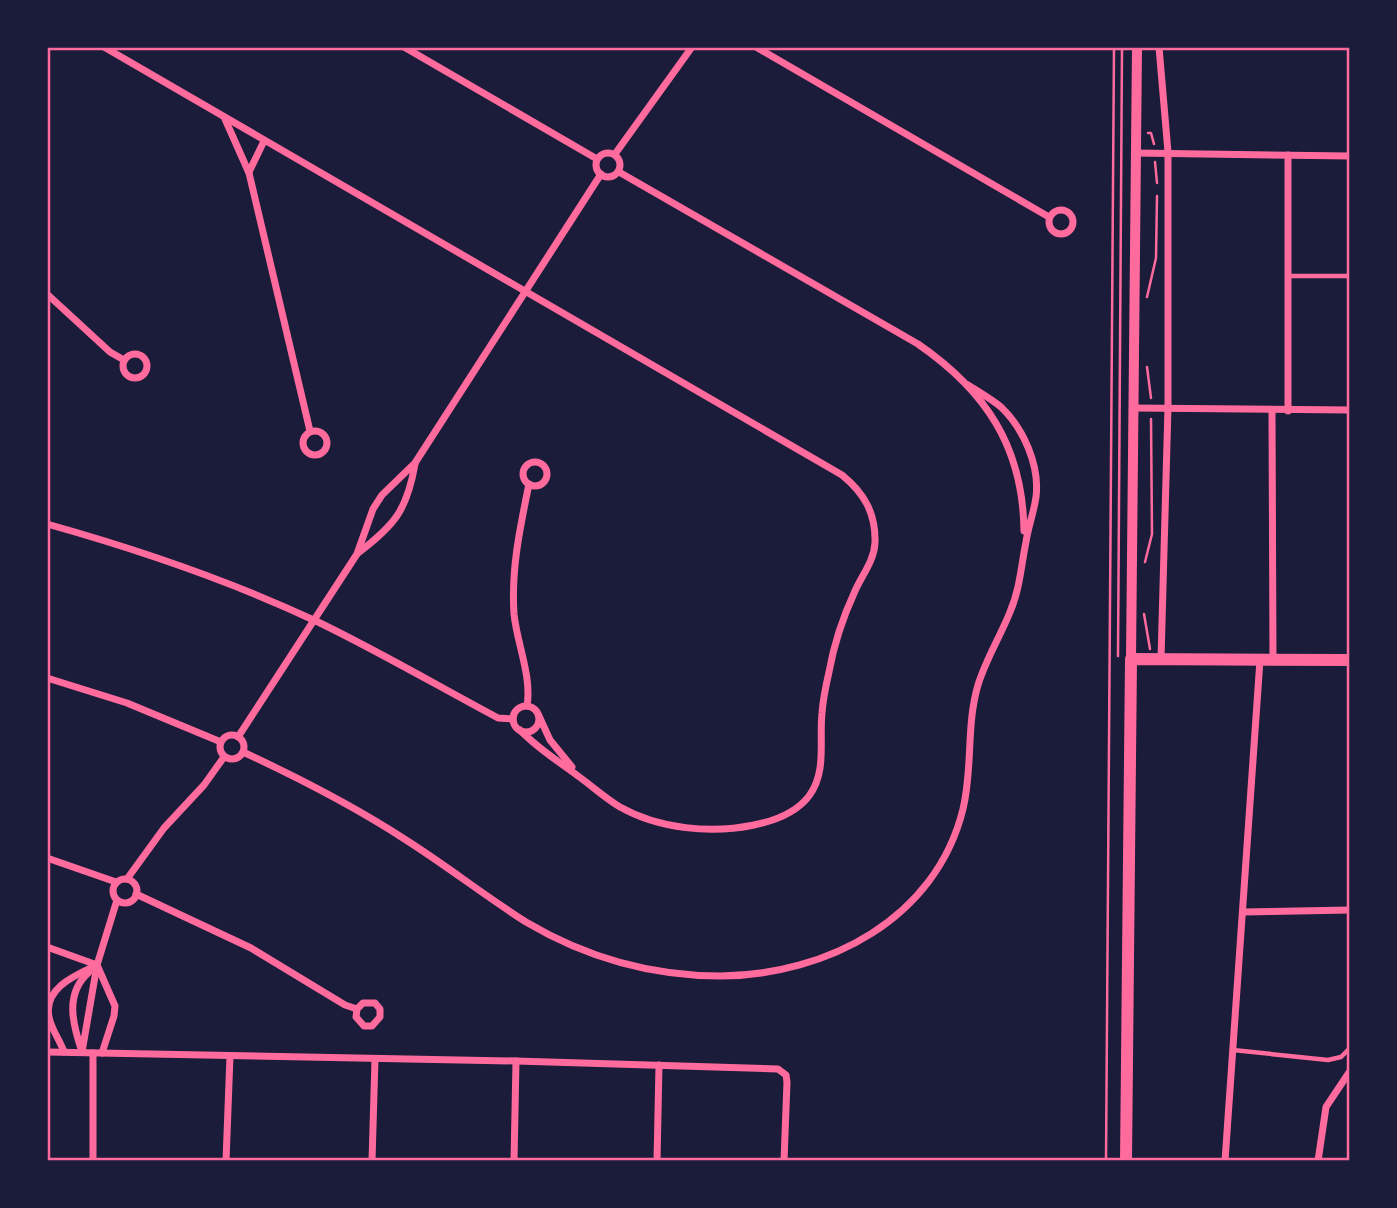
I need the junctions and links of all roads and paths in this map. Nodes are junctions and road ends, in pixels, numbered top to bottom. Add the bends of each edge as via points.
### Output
1 (104, 47) edge
2 (404, 47) edge
3 (692, 47) edge
4 (756, 47) edge
5 (1115, 47) edge
6 (1122, 47) edge
7 (1137, 47) edge
8 (1159, 47) edge
9 (225, 118) junction
10 (1114, 134) junction
11 (1122, 134) junction
12 (1136, 134) junction
13 (264, 141) junction
14 (1168, 152) junction
15 (1135, 153) junction
16 (1154, 153) junction
17 (615, 154) junction
18 (1288, 155) junction
19 (1350, 156) edge
20 (597, 159) junction
21 (619, 172) junction
22 (249, 173) junction
23 (601, 174) junction
24 (1049, 217) dead end
25 (1288, 276) junction
26 (1350, 276) edge
27 (526, 291) junction
28 (47, 294) edge
29 (1147, 300) dead end
30 (124, 360) dead end
31 (1146, 360) dead end
32 (968, 385) junction
33 (1168, 407) junction
34 (1133, 408) junction
35 (1151, 408) junction
36 (1350, 410) edge
37 (1272, 411) junction
38 (1288, 411) junction
39 (310, 431) dead end
40 (1030, 452) junction
41 (1013, 458) junction
42 (415, 463) junction
43 (528, 484) dead end
44 (47, 524) edge
45 (1025, 550) junction
46 (357, 554) junction
47 (1144, 564) dead end
48 (1144, 611) dead end
49 (315, 621) junction
50 (1124, 659) junction
51 (1156, 659) junction
52 (1266, 660) junction
53 (1350, 660) edge
54 (47, 678) edge
55 (527, 706) junction
56 (538, 716) junction
57 (513, 719) junction
58 (520, 730) junction
59 (238, 737) junction
60 (221, 742) junction
61 (243, 752) junction
62 (224, 757) junction
63 (581, 778) junction
64 (47, 858) edge
65 (127, 878) junction
66 (116, 882) junction
67 (136, 894) junction
68 (117, 900) junction
69 (1350, 910) edge
70 (1243, 912) junction
71 (47, 947) edge
72 (97, 965) junction
73 (357, 1009) dead end
74 (1350, 1048) edge
75 (1232, 1050) junction
76 (47, 1052) edge
77 (64, 1052) junction
78 (82, 1052) junction
79 (93, 1053) junction
80 (102, 1053) junction
81 (230, 1056) junction
82 (375, 1059) junction
83 (516, 1060) junction
84 (659, 1065) junction
85 (1350, 1071) edge
86 (93, 1161) edge
87 (226, 1161) edge
88 (372, 1161) edge
89 (514, 1161) edge
90 (657, 1161) edge
91 (784, 1161) edge
92 (1106, 1161) edge
93 (1126, 1161) edge
94 (1225, 1161) edge
95 (1318, 1161) edge

1 - 9 street
2 - 20 street
3 - 17 street
4 - 24 street
5 - 10 path
6 - 11 path
7 - 12 street
8 - 14 street
9 - 13 street
9 - 22 street
10 - 11 path
10 - 92 path
11 - 12 path
11 - 50 path
12 - 15 street
12 - 16 path via 1150,134
13 - 22 street
13 - 27 street
14 - 16 street
14 - 18 street
14 - 33 street
15 - 16 street
15 - 34 street
16 - 29 path via 1156,258
17 - 20 street via 603,153
17 - 21 street via 620,160
18 - 19 street
18 - 25 street
20 - 23 street
21 - 23 street via 609,177
21 - 32 street via 918,344
22 - 39 street
23 - 27 street
25 - 26 lane
25 - 38 street
27 - 42 street
27 - 63 street via 842,475 867,501 874,529 874,552 845,614 831,659 819,772 808,797 797,807 772,820 742,827 684,827 622,808
28 - 30 street
31 - 35 path
32 - 40 street via 1007,414
32 - 41 street via 988,407
33 - 35 street
33 - 37 street
33 - 51 street
34 - 35 street
34 - 50 street
35 - 47 path via 1152,534
36 - 38 street
37 - 38 street
37 - 52 street
40 - 41 street
40 - 45 street via 1036,496
41 - 45 street via 1024,513
42 - 46 street via 377,502
42 - 46 street via 402,508 382,535
43 - 55 street via 515,554 514,599
44 - 49 street via 209,575
45 - 61 street via 1017,596 975,694 962,813 941,861 908,905 856,945 780,971 691,975 630,966 587,952 524,921 374,820
46 - 49 street
48 - 51 path
49 - 57 street via 498,718
49 - 59 street
50 - 51 main road
50 - 93 main road
51 - 52 main road
52 - 53 main road
52 - 70 street
54 - 60 street via 127,703
55 - 56 street
55 - 57 street via 517,709
56 - 58 street via 534,728
56 - 63 street via 550,740
57 - 58 street
58 - 63 street
59 - 60 street via 227,736
59 - 61 street
60 - 62 street
61 - 62 street via 236,759
62 - 65 street
64 - 66 street
65 - 66 street
65 - 67 street via 134,883
66 - 68 street via 113,893
67 - 68 street via 129,902
67 - 73 street via 251,948
68 - 72 street
69 - 70 street
70 - 75 street
71 - 72 street
72 - 77 street via 65,981 49,1004 48,1014
72 - 78 street
72 - 78 street via 74,994 72,1021
72 - 80 street via 115,1006
74 - 75 lane via 1341,1057 1328,1060
75 - 94 street
76 - 77 street
77 - 78 street
78 - 79 street
79 - 80 street
79 - 86 street
80 - 81 street
81 - 82 street
81 - 87 street
82 - 83 street
82 - 88 street
83 - 84 street
83 - 89 street
84 - 90 street
84 - 91 street via 778,1069 786,1075
85 - 95 street via 1326,1107

